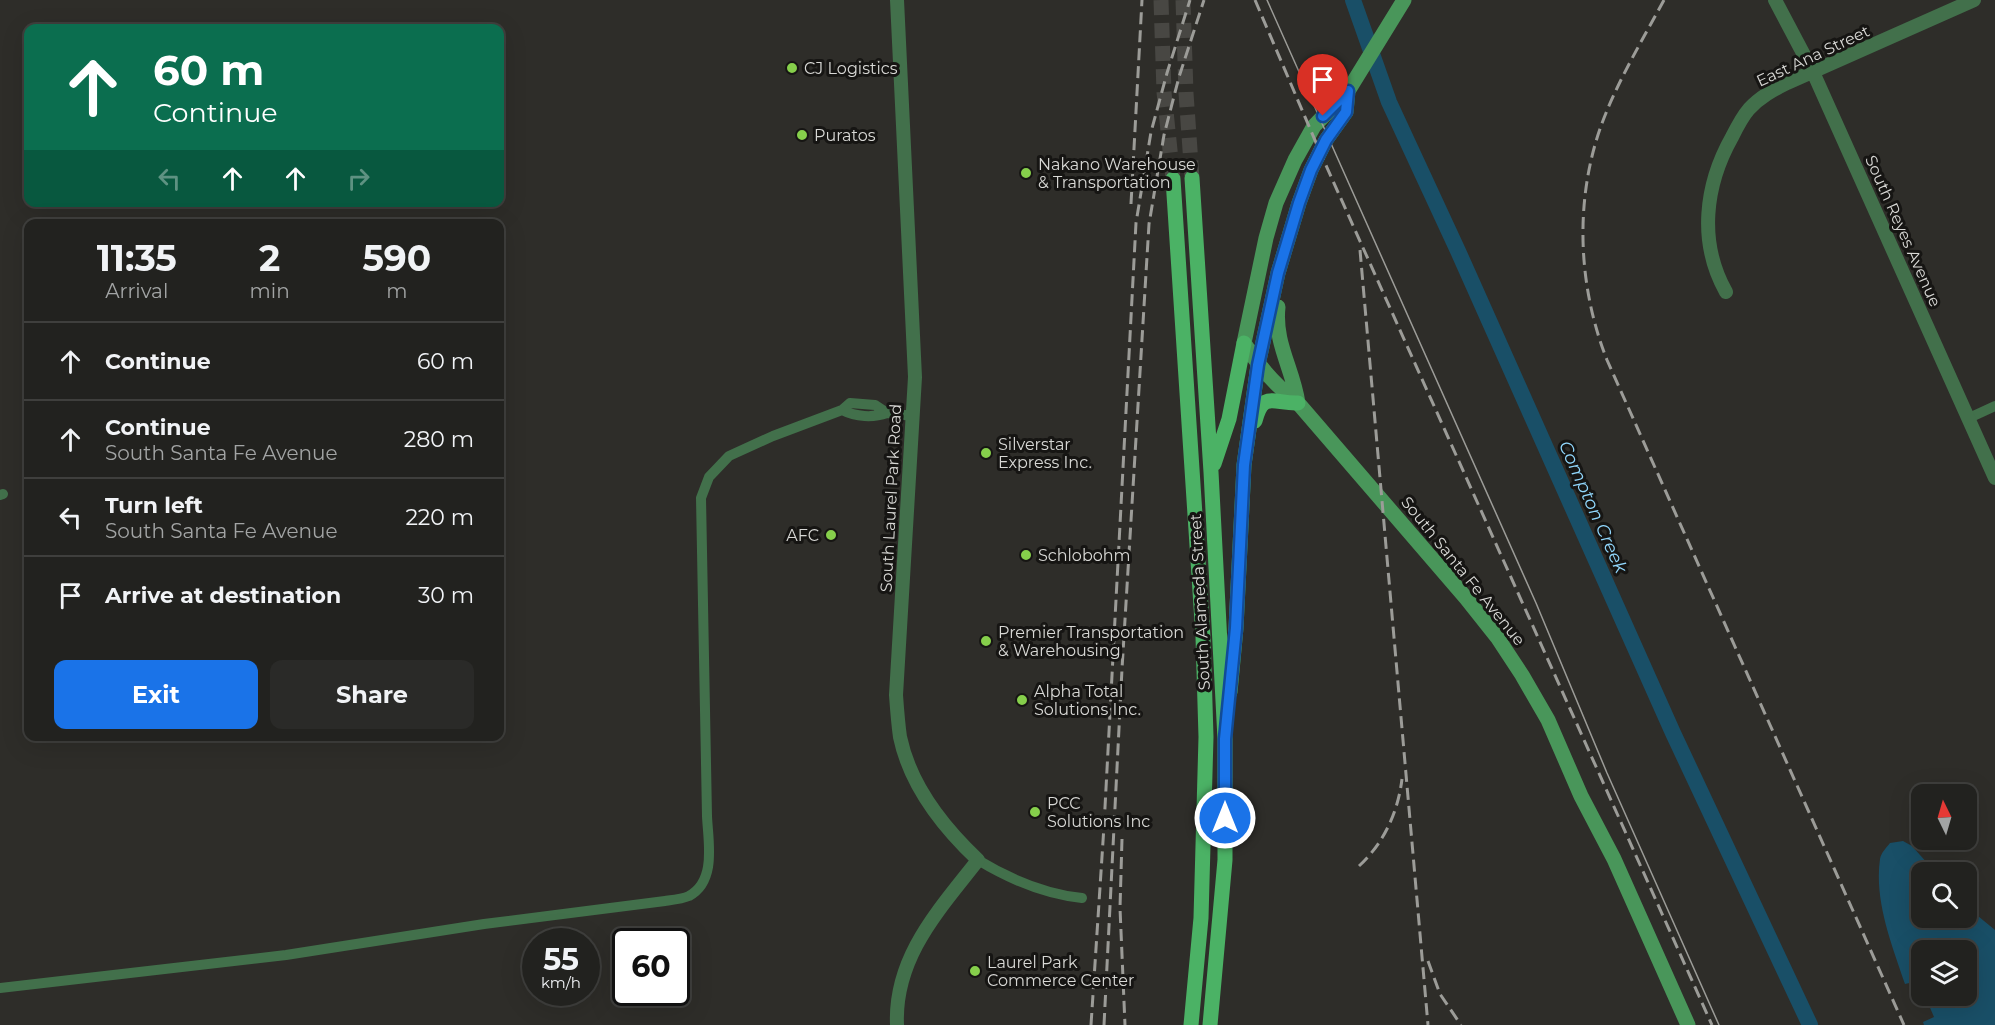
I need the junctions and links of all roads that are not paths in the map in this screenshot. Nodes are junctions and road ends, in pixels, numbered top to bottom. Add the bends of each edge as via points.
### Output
1 (897, 0) edge
2 (1775, 0) edge
3 (1974, 0) edge
4 (1402, 3) edge
5 (1813, 72) junction
6 (1348, 91) junction
7 (1192, 178) tunnel mouth
8 (1173, 179) tunnel mouth
9 (1279, 197) junction
10 (1299, 203) junction
11 (1278, 273) junction
12 (1726, 292) dead end
13 (1244, 343) junction
14 (1258, 365) junction
15 (1298, 403) junction
16 (1995, 406) edge
17 (913, 416) junction
18 (1969, 418) junction
19 (1244, 465) junction
20 (1211, 472) junction
21 (1995, 478) edge
22 (1194, 507) junction
23 (1225, 739) junction
24 (978, 860) junction
25 (1083, 897) dead end
26 (0, 988) edge
27 (897, 1025) edge
28 (1191, 1025) edge
29 (1210, 1025) edge
30 (1688, 1025) edge

1 - 17 street, South Laurel Park Road via 915,377
2 - 5 street, South Reyes Avenue
3 - 5 street, East Ana Street
4 - 6 main road
5 - 12 street, East Ana Street via 1758,100 1742,118 1724,151 1712,188 1708,225 1711,256
5 - 18 street, South Reyes Avenue
6 - 9 main road via 1314,126
6 - 10 main road via 1346,112 1326,140
7 - 20 main road, South Alameda Street
8 - 22 main road, South Alameda Street
9 - 10 main road
9 - 13 main road via 1266,238
10 - 11 main road
11 - 14 main road
11 - 15 main road via 1278,333
13 - 14 main road, South Santa Fe Avenue
13 - 20 main road via 1230,419
14 - 15 main road, South Santa Fe Avenue
14 - 19 main road
15 - 19 main road via 1271,400 1260,406
15 - 30 main road, South Santa Fe Avenue via 1466,598 1522,675 1548,720 1614,859
16 - 18 street
17 - 24 street, South Laurel Park Road via 896,695 901,738 914,776 935,813
17 - 26 street via 887,412 868,416 842,410 729,456 709,477 700,498 710,861 701,885 689,896 286,955
18 - 21 street, South Reyes Avenue
19 - 23 main road via 1236,628
20 - 22 main road
20 - 23 main road, South Alameda Street
22 - 28 main road, South Alameda Street via 1206,737 1201,918
23 - 29 main road, South Alameda Street via 1225,860
24 - 25 street, South Laurel Park Road via 1014,880 1048,892
24 - 27 street via 934,917 906,966 899,985

